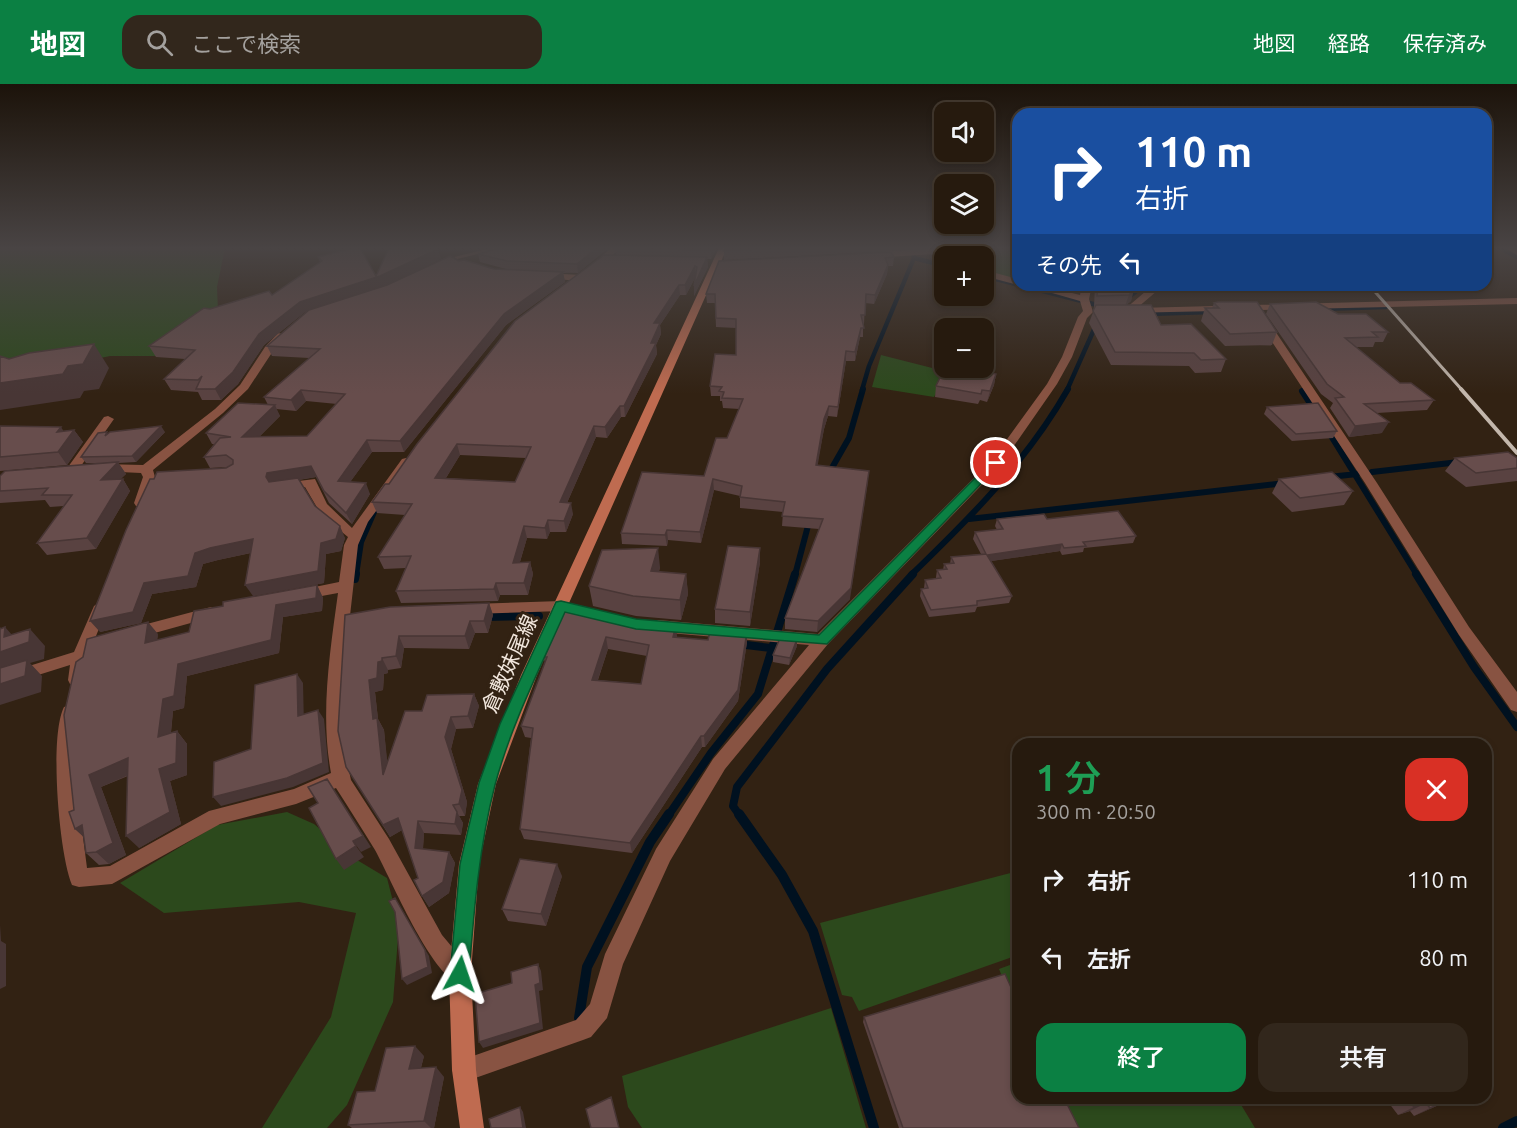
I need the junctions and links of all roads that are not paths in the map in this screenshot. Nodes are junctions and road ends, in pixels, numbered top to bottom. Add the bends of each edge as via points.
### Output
1 (702, 297) edge
2 (1061, 297) edge
3 (1087, 297) edge
4 (1145, 297) edge
5 (1517, 301) edge
6 (1087, 306) junction
7 (1255, 308) junction
8 (1114, 311) edge
9 (1128, 311) junction
10 (291, 328) edge
11 (108, 419) dead end
12 (418, 446) edge
13 (152, 474) junction
14 (280, 488) edge
15 (137, 515) edge
16 (355, 536) junction
17 (346, 586) junction
18 (105, 596) edge
19 (280, 599) edge
20 (561, 606) junction
21 (225, 609) edge
22 (457, 609) edge
23 (614, 618) edge
24 (647, 624) edge
25 (822, 640) junction
26 (82, 651) junction
27 (0, 681) edge
28 (1517, 705) edge
29 (341, 777) junction
30 (460, 974) junction
31 (464, 1070) junction
32 (472, 1128) edge

1 - 20 main road, 倉敷妹尾線
2 - 6 street
3 - 6 street
4 - 9 street
5 - 7 street
6 - 25 street via 1052,384 996,463
7 - 9 street
7 - 28 street via 1464,631
8 - 9 street
10 - 13 street via 268,349 244,387
11 - 13 street via 67,470 115,467
12 - 16 street via 376,500
13 - 15 street
14 - 16 street via 310,482 315,500 339,526
16 - 17 street
17 - 19 street
17 - 29 street via 348,613 338,651 334,743
18 - 26 street
20 - 22 street
20 - 23 street
20 - 30 main road, 倉敷妹尾線 via 508,724 487,783 469,864
21 - 26 street via 111,639
24 - 25 street
25 - 31 street via 719,764 663,855 613,962 599,1010 583,1029
26 - 27 street
26 - 29 street via 64,741 66,796 79,878 112,875 216,817 296,796
29 - 30 street via 435,942
30 - 31 main road, 倉敷妹尾線
31 - 32 main road, 倉敷妹尾線

